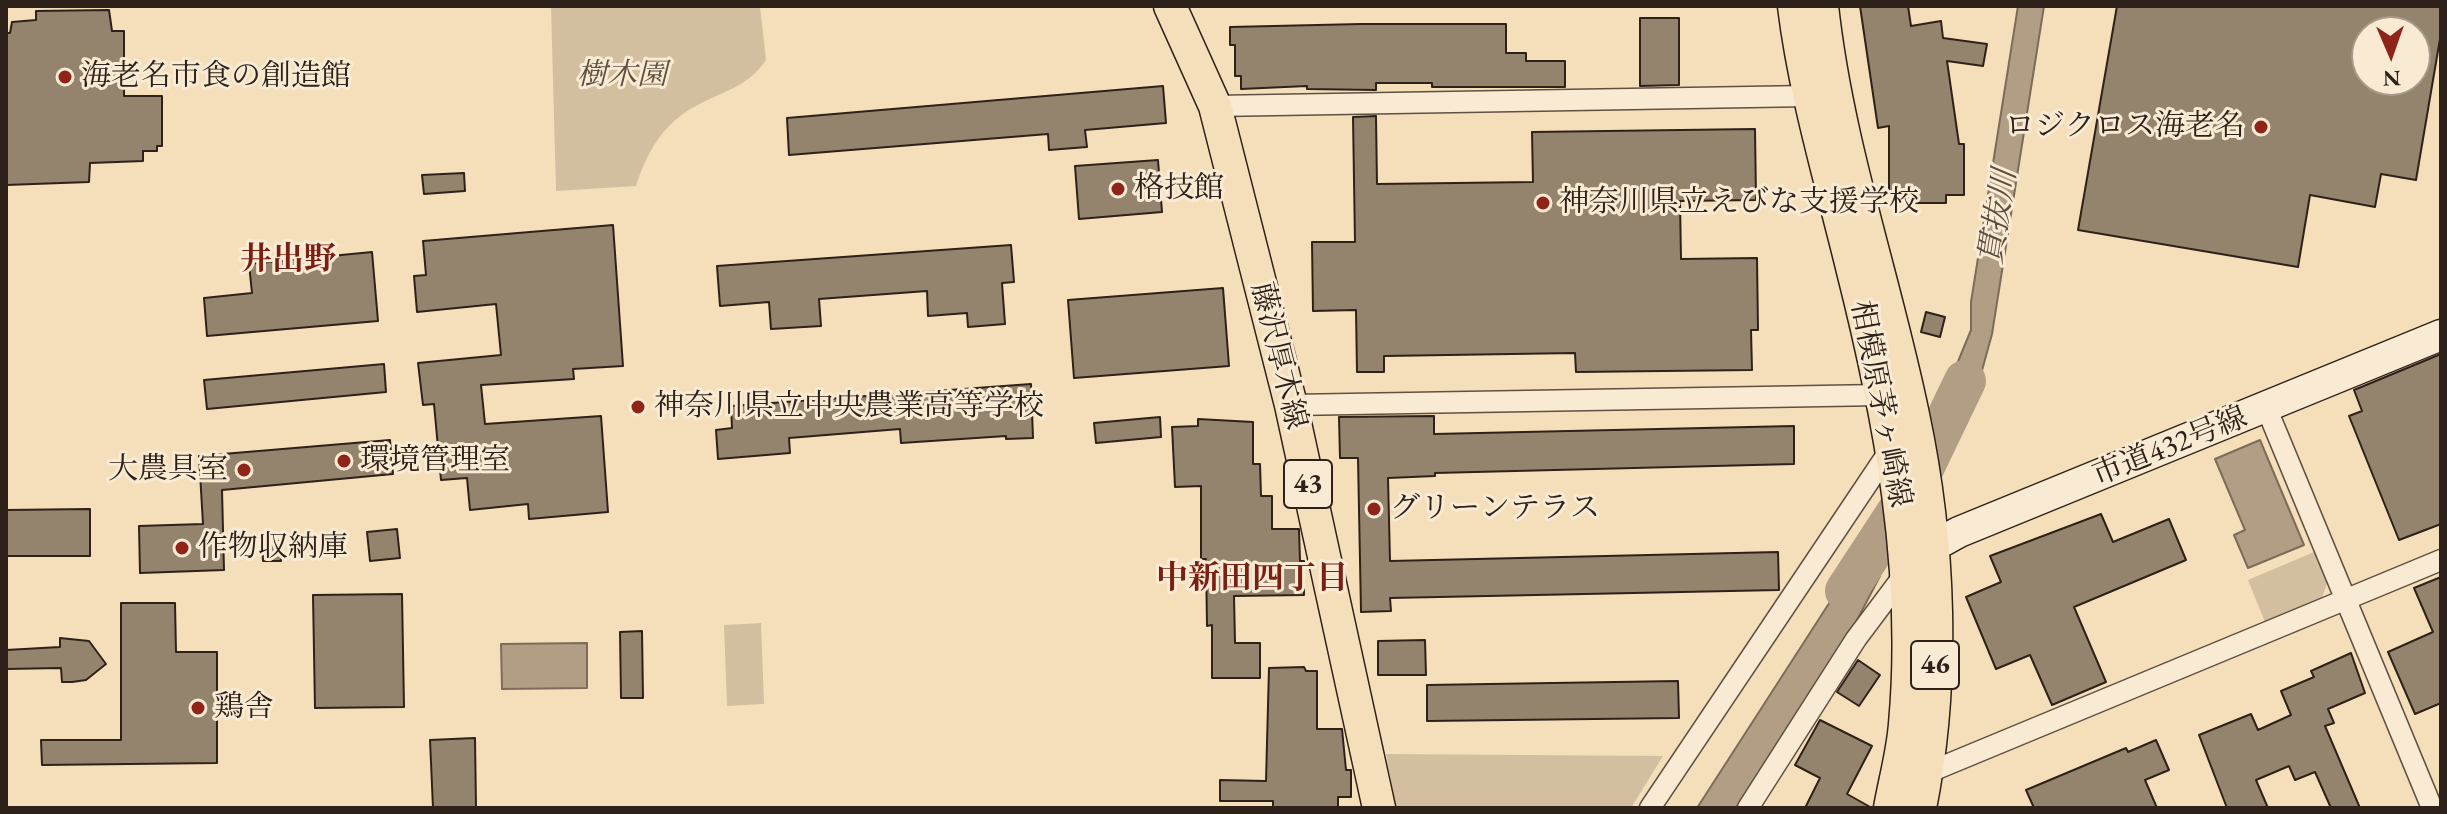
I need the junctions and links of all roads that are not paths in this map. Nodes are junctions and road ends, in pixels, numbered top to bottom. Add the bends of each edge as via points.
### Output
1 (1170, 6) edge
2 (1794, 6) edge
3 (1822, 6) edge
4 (1809, 96) junction
5 (1215, 106) junction
6 (2441, 335) edge
7 (1881, 395) junction
8 (1291, 405) junction
9 (2266, 407) junction
10 (1903, 438) junction
11 (1918, 547) junction
12 (2441, 560) edge
13 (2344, 599) junction
14 (1927, 773) junction
15 (2437, 807) edge
16 (1379, 808) edge
17 (1650, 808) edge
18 (1748, 808) edge
19 (1890, 808) edge
20 (1920, 808) edge

1 - 5 main road, 藤沢厚木線 / 43
2 - 4 main road, 相模原茅ヶ崎線 / 46
3 - 10 main road, 相模原茅ヶ崎線 / 46
4 - 5 street
4 - 7 main road, 相模原茅ヶ崎線 / 46
5 - 8 main road, 藤沢厚木線 / 43
6 - 9 street, 市道432号線
7 - 8 street
7 - 10 main road, 相模原茅ヶ崎線 / 46
8 - 16 main road, 藤沢厚木線 / 43
9 - 11 street, 市道432号線
9 - 13 street
10 - 11 main road, 相模原茅ヶ崎線 / 46
10 - 17 street
11 - 14 main road, 相模原茅ヶ崎線 / 46 via 1935,692
11 - 18 street
11 - 19 main road, 相模原茅ヶ崎線 / 46 via 1905,727
12 - 13 street
13 - 14 street
13 - 15 street
14 - 20 main road, 相模原茅ヶ崎線 / 46

